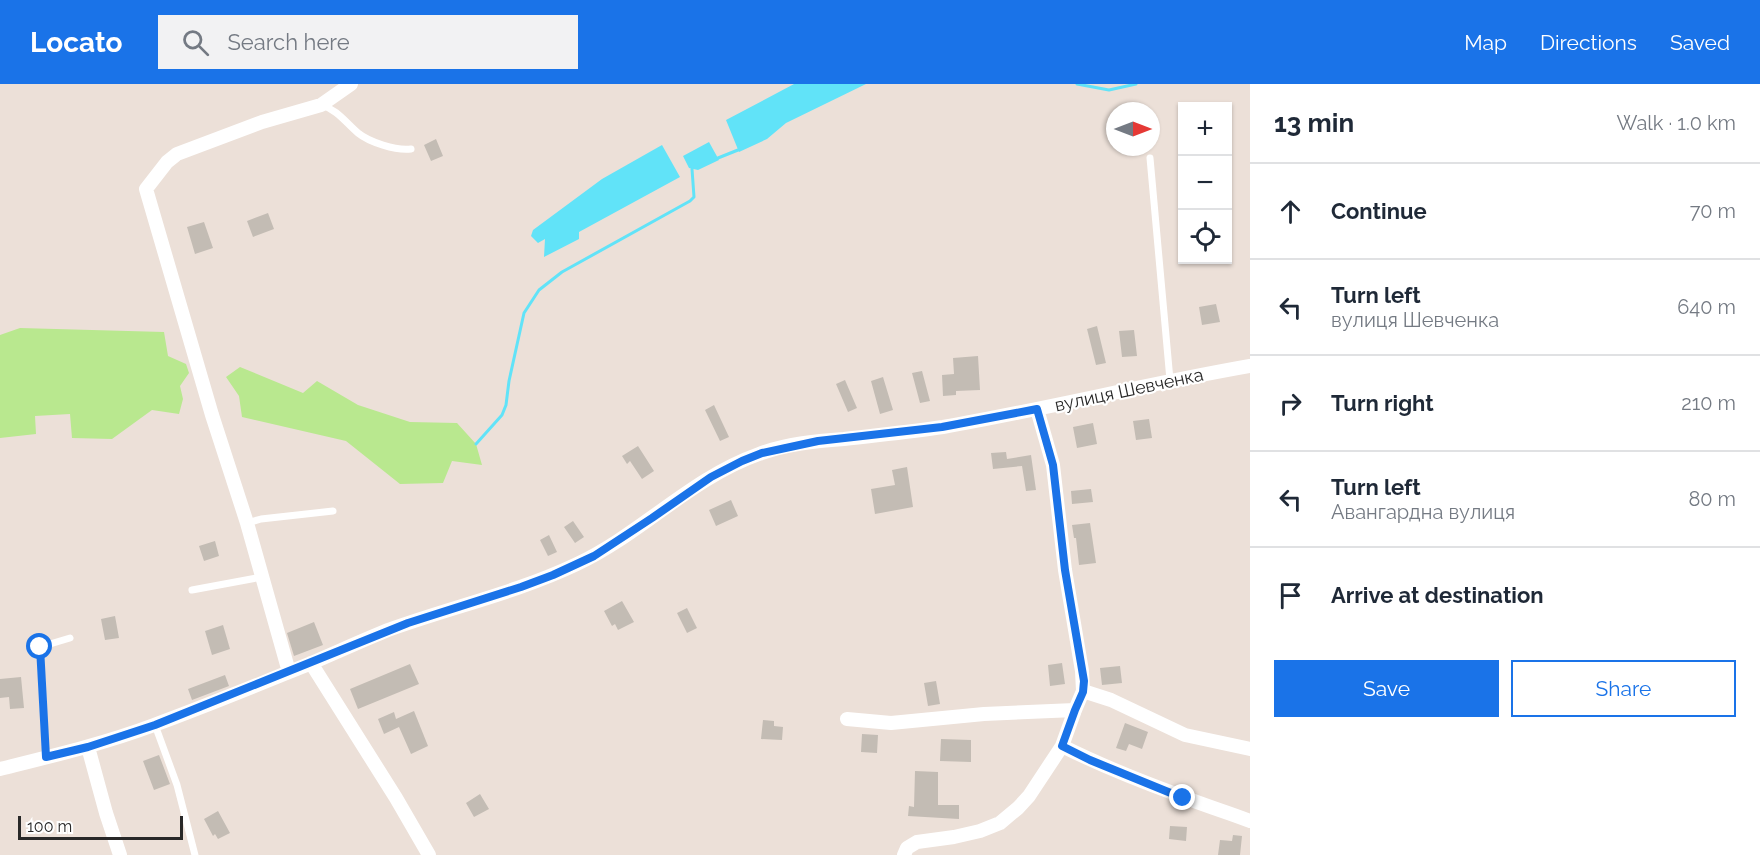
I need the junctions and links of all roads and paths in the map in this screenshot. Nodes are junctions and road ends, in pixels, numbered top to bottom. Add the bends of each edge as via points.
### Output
1 (351, 84) edge
2 (321, 105) junction
3 (411, 149) dead end
4 (1150, 158) dead end
5 (1250, 366) edge
6 (1170, 380) junction
7 (1037, 409) junction
8 (333, 511) dead end
9 (247, 523) junction
10 (262, 577) junction
11 (192, 590) dead end
12 (70, 638) dead end
13 (311, 663) junction
14 (289, 672) junction
15 (1083, 692) junction
16 (1075, 710) junction
17 (847, 719) dead end
18 (155, 725) junction
19 (1062, 746) junction
20 (88, 747) junction
21 (1250, 749) edge
22 (46, 757) junction
23 (0, 769) edge
24 (1250, 821) edge
25 (120, 855) edge
26 (195, 855) edge
27 (429, 855) edge
28 (904, 855) edge

1 - 2 street
2 - 3 lane via 336,111 363,136 398,150
2 - 9 street via 188,149 167,162 146,189
4 - 6 lane
5 - 6 street, вулиця Шевченка
6 - 7 street, вулиця Шевченка
7 - 13 street, вулиця Шевченка via 942,427 818,441 762,453 711,477 594,556 521,587 408,623
7 - 15 street via 1053,465
8 - 9 lane
9 - 10 street
10 - 11 lane
10 - 14 street
12 - 22 lane via 40,647
13 - 14 street, вулиця Шевченка
13 - 27 street
14 - 18 street, вулиця Шевченка
15 - 16 street
15 - 21 street via 1111,700 1185,735
16 - 17 street via 891,723
16 - 19 street
18 - 20 street, вулиця Шевченка
18 - 26 lane via 177,785
19 - 24 street via 1183,798
19 - 28 street via 1029,796 1000,823 954,837 917,842
20 - 22 street, вулиця Шевченка
20 - 25 street
22 - 23 street, вулиця Шевченка

